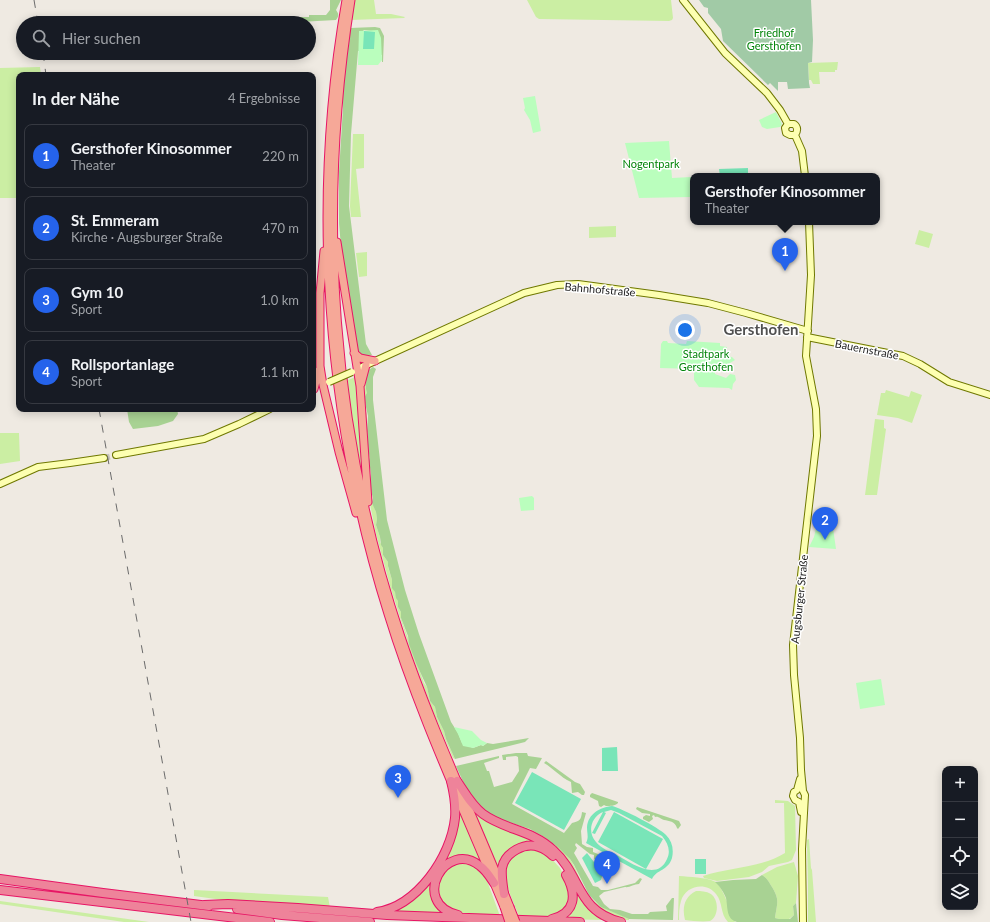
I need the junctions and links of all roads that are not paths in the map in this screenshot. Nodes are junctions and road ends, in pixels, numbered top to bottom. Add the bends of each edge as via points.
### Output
1 (346, 0) edge
2 (351, 0) edge
3 (683, 0) edge
4 (805, 173) edge
5 (333, 219) junction
6 (809, 225) edge
7 (327, 233) junction
8 (808, 334) junction
9 (354, 353) junction
10 (375, 362) junction
11 (366, 365) junction
12 (320, 366) junction
13 (354, 371) junction
14 (316, 380) edge
15 (326, 384) junction
16 (360, 386) junction
17 (316, 389) edge
18 (316, 392) edge
19 (990, 395) edge
20 (326, 400) junction
21 (264, 412) edge
22 (116, 455) tunnel mouth
23 (104, 458) tunnel mouth
24 (2, 483) edge
25 (369, 524) junction
26 (370, 552) junction
27 (454, 781) junction
28 (800, 791) junction
29 (801, 800) junction
30 (0, 879) edge
31 (494, 883) junction
32 (0, 890) edge
33 (504, 894) junction
34 (204, 905) junction
35 (507, 907) junction
36 (364, 914) junction
37 (471, 918) junction
38 (236, 919) junction
39 (543, 921) junction
40 (248, 922) edge
41 (270, 922) edge
42 (370, 922) edge
43 (509, 922) edge
44 (516, 922) edge
45 (580, 922) edge
46 (621, 922) edge
47 (803, 922) edge

1 - 7 highway via 337,53 330,132
2 - 5 highway via 339,96 334,157
3 - 4 main road via 725,53 767,93 780,110 788,124 785,128 786,133 795,135 802,151
5 - 9 highway
5 - 25 highway via 335,293 342,372 353,448
6 - 8 main road, Augsburger Straße via 811,269
7 - 12 highway via 320,283
7 - 26 highway via 331,314 339,394 353,476
8 - 10 main road, Bahnhofstraße via 717,305 566,284 524,293
8 - 19 main road, Bauernstraße via 903,356 949,382
8 - 28 main road, Augsburger Straße via 806,361 816,410 818,436 793,645
9 - 10 highway via 360,358
9 - 13 highway
10 - 11 main road, Bahnhofstraße
11 - 13 main road, Bahnhofstraße
11 - 16 highway
12 - 14 highway
12 - 15 highway
13 - 15 main road, Bahnhofstraße, bridge
13 - 16 highway
15 - 17 main road, Bahnhofstraße
15 - 20 highway
16 - 25 highway
18 - 20 highway
20 - 26 highway via 352,500
21 - 22 main road via 204,439
23 - 24 main road via 42,466
25 - 27 highway via 406,651
26 - 27 highway via 403,659 425,719
27 - 31 highway
27 - 33 highway
27 - 36 highway via 454,824 449,842 435,869 426,882 405,902 383,911
27 - 46 highway via 482,813 497,823 531,834 547,844 567,866 587,902 601,915
28 - 29 main road, Augsburger Straße via 805,795
28 - 29 main road, Augsburger Straße via 794,792 793,796 795,800
29 - 47 main road, Augsburger Straße via 804,840
30 - 34 highway
31 - 35 highway
31 - 37 highway via 482,867 468,860 452,861 438,872 434,890 439,904 448,912
32 - 38 highway
33 - 35 highway
33 - 39 highway via 502,868 512,852 529,846 547,851 555,858 568,879 573,899 567,912 557,918
34 - 36 highway via 228,904
34 - 42 highway via 282,915
35 - 43 highway, bridge
35 - 44 highway, bridge
36 - 37 highway
37 - 39 highway
38 - 40 highway
38 - 41 highway
39 - 45 highway

